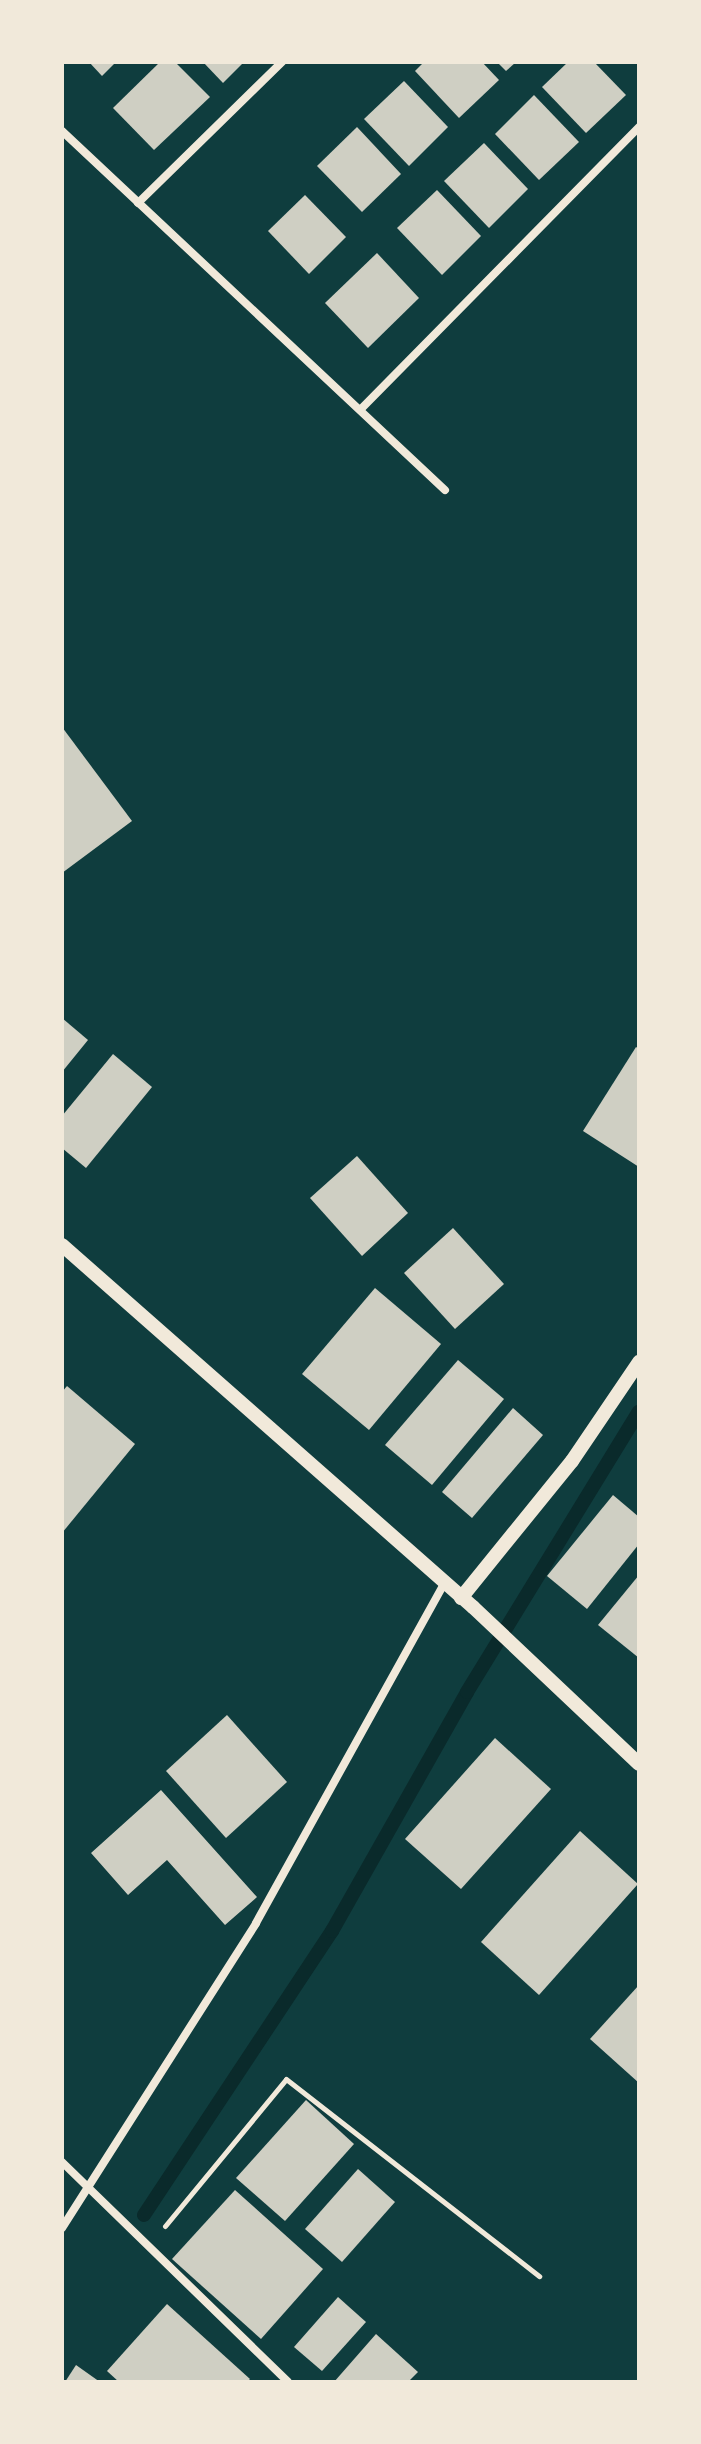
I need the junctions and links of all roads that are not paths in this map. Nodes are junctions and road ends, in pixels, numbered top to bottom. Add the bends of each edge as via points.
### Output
1 (282, 62) edge
2 (639, 127) edge
3 (62, 131) edge
4 (138, 203) junction
5 (361, 409) junction
6 (445, 490) dead end
7 (62, 1245) edge
8 (639, 1362) edge
9 (444, 1584) junction
10 (467, 1603) junction
11 (639, 1764) edge
12 (62, 2162) edge
13 (88, 2187) junction
14 (62, 2228) edge
15 (288, 2382) edge

1 - 4 street
2 - 5 street
3 - 4 street
4 - 5 street
5 - 6 street
7 - 9 street
8 - 10 street
9 - 10 street
9 - 13 street via 256,1923
10 - 11 street
12 - 13 street
13 - 14 street
13 - 15 street

